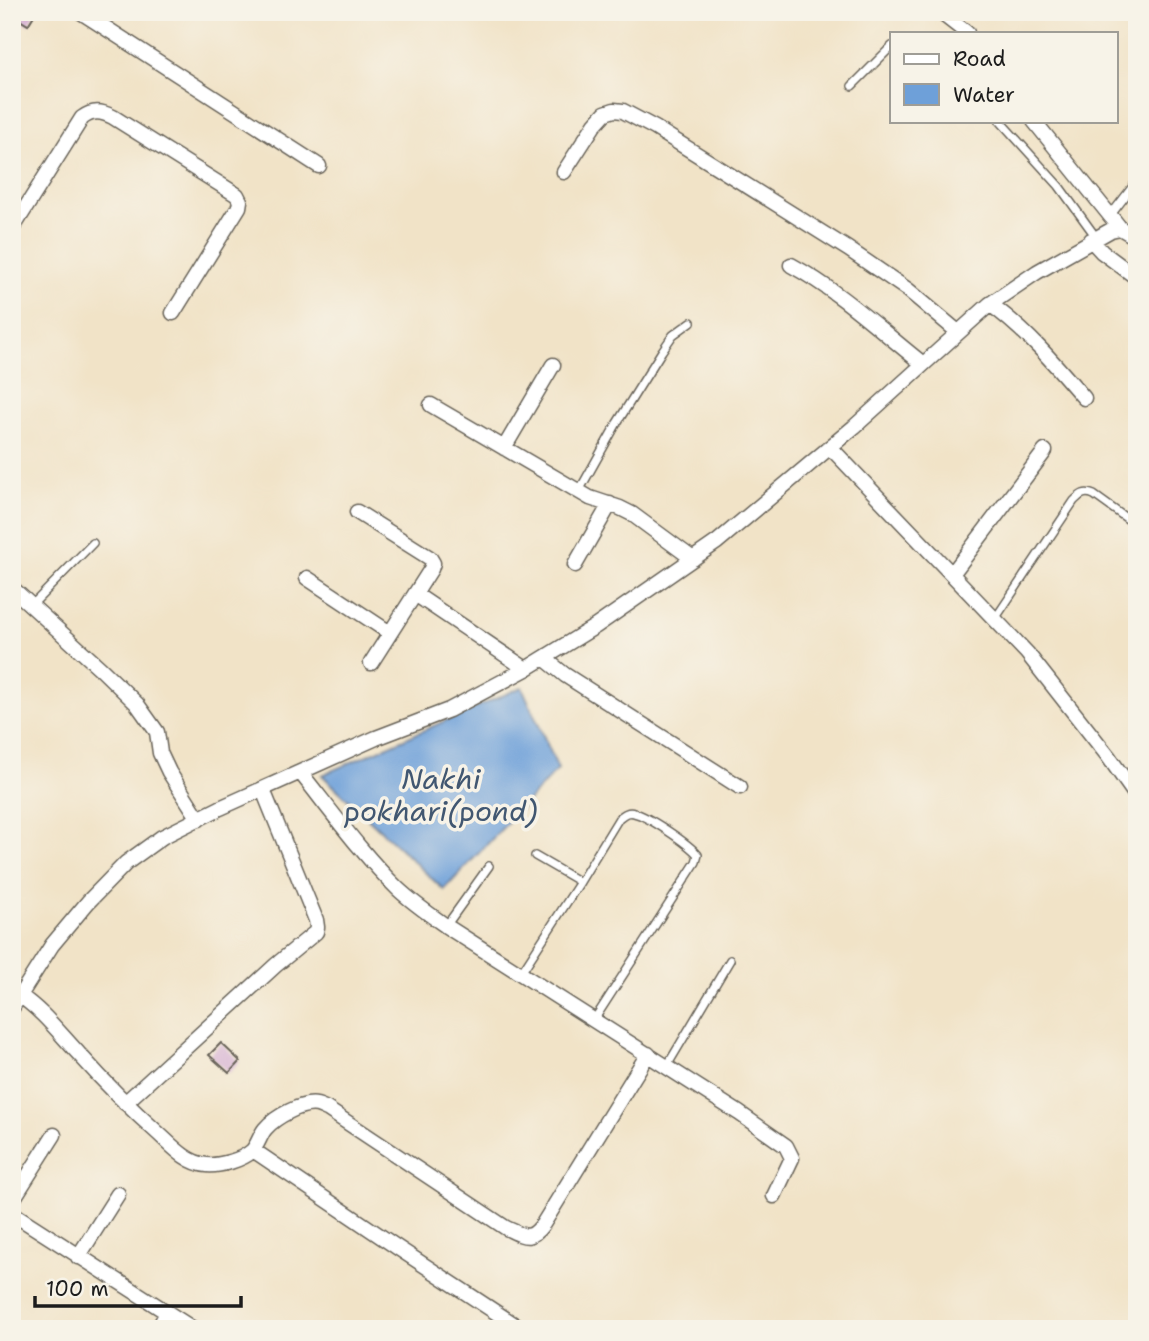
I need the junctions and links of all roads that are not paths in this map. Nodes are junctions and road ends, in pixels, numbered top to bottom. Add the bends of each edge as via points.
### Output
1 (80, 12) edge
2 (940, 12) edge
3 (966, 32) edge
4 (890, 48) edge
5 (852, 86) dead end
6 (1001, 122) edge
7 (1035, 122) edge
8 (319, 166) dead end
9 (564, 172) dead end
10 (1137, 181) edge
11 (12, 227) edge
12 (1105, 231) junction
13 (1137, 238) edge
14 (791, 265) dead end
15 (1137, 278) edge
16 (990, 304) junction
17 (173, 313) dead end
18 (691, 321) dead end
19 (958, 332) junction
20 (923, 365) junction
21 (553, 366) dead end
22 (1084, 398) dead end
23 (431, 405) dead end
24 (830, 447) junction
25 (504, 448) junction
26 (1045, 452) dead end
27 (579, 492) junction
28 (610, 504) junction
29 (357, 512) dead end
30 (1137, 526) edge
31 (93, 543) dead end
32 (693, 559) junction
33 (575, 565) dead end
34 (952, 574) junction
35 (307, 578) dead end
36 (12, 588) edge
37 (415, 594) junction
38 (32, 605) junction
39 (995, 619) junction
40 (390, 633) junction
41 (544, 658) junction
42 (371, 663) dead end
43 (526, 669) junction
44 (300, 772) junction
45 (740, 787) dead end
46 (263, 790) junction
47 (1137, 797) edge
48 (199, 818) junction
49 (535, 856) dead end
50 (489, 866) dead end
51 (580, 882) junction
52 (446, 926) junction
53 (730, 960) dead end
54 (521, 973) junction
55 (16, 1002) edge
56 (594, 1020) junction
57 (648, 1054) junction
58 (667, 1066) junction
59 (125, 1103) junction
60 (54, 1135) dead end
61 (253, 1150) junction
62 (118, 1194) dead end
63 (774, 1196) dead end
64 (12, 1201) edge
65 (12, 1213) edge
66 (78, 1256) junction
67 (167, 1313) junction
68 (158, 1329) edge
69 (193, 1329) edge
70 (521, 1329) edge

1 - 8 street
2 - 3 street
4 - 5 lane
6 - 12 lane
7 - 12 street
9 - 19 street via 604,113 623,111 848,249
10 - 12 lane
11 - 17 street via 82,118 96,112 113,117 240,201
12 - 13 street
12 - 15 street via 1101,252
12 - 16 street
14 - 20 street
16 - 19 street
16 - 22 street via 1045,353
18 - 27 lane via 662,351
19 - 20 street
20 - 24 street
21 - 25 street
23 - 25 street
24 - 32 street
24 - 34 street
25 - 27 street
26 - 34 street
27 - 28 street
28 - 32 street via 632,514
28 - 33 street
29 - 37 street via 430,558 433,563
30 - 39 lane via 1094,495 1081,494
31 - 38 lane
32 - 41 street
34 - 39 street
35 - 40 street
36 - 38 street
37 - 40 street
37 - 43 street
38 - 48 street via 137,704 157,732 169,772
39 - 47 street via 1027,653
40 - 42 street
41 - 43 street
41 - 45 street
43 - 44 street via 449,710
44 - 46 street
44 - 52 street via 399,890
46 - 48 street
46 - 59 street via 316,920 316,932
48 - 55 street via 125,863 52,945
49 - 51 lane
50 - 52 lane
51 - 54 lane
51 - 56 lane via 624,813 648,820 698,855
52 - 54 street
53 - 58 lane
54 - 56 street
55 - 59 street via 41,1013
56 - 57 street
57 - 58 street
57 - 61 street via 532,1236 506,1228 316,1105 280,1116 266,1128
58 - 63 street via 786,1146 792,1158
59 - 61 street via 191,1161 206,1166 224,1163
60 - 64 street
61 - 70 street
62 - 66 street
65 - 66 street
66 - 67 street
67 - 68 street
67 - 69 street

